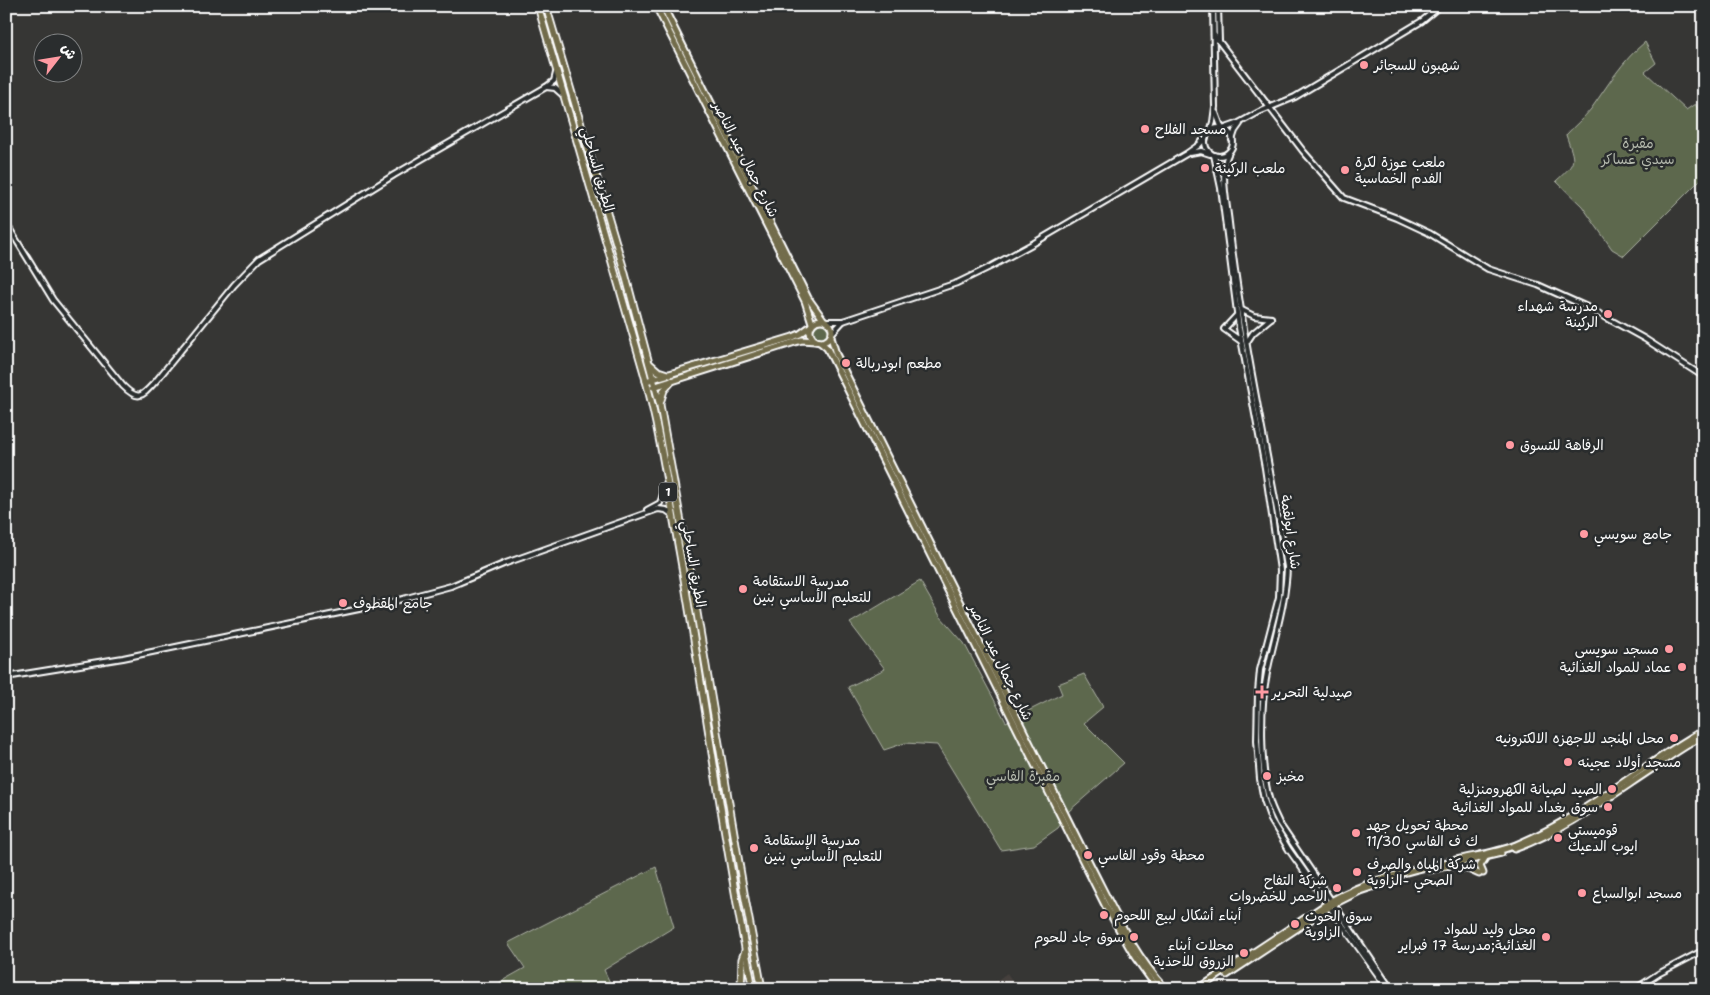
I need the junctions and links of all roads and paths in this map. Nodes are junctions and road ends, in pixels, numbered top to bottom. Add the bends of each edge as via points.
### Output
1 (538, 6) edge
2 (546, 6) edge
3 (656, 6) edge
4 (664, 6) edge
5 (1213, 6) edge
6 (1218, 6) edge
7 (1440, 6) edge
8 (1214, 36) junction
9 (1219, 41) junction
10 (556, 68) junction
11 (546, 87) junction
12 (564, 96) junction
13 (1215, 107) junction
14 (1270, 107) junction
15 (1244, 121) junction
16 (1222, 129) junction
17 (1210, 132) junction
18 (1206, 137) junction
19 (1232, 140) junction
20 (1229, 152) junction
21 (1186, 154) junction
22 (1213, 154) junction
23 (6, 223) edge
24 (1242, 310) junction
25 (1237, 314) junction
26 (825, 320) junction
27 (843, 321) junction
28 (812, 325) junction
29 (832, 334) junction
30 (1241, 341) junction
31 (818, 342) junction
32 (1247, 342) junction
33 (650, 364) junction
34 (1704, 377) edge
35 (671, 378) junction
36 (653, 379) junction
37 (647, 385) junction
38 (655, 386) junction
39 (660, 405) junction
40 (667, 484) junction
41 (673, 515) junction
42 (634, 516) junction
43 (694, 595) junction
44 (687, 597) junction
45 (6, 677) edge
46 (1704, 730) edge
47 (1704, 736) edge
48 (1486, 857) junction
49 (1451, 866) junction
50 (1330, 904) junction
51 (1704, 950) edge
52 (745, 951) junction
53 (742, 989) edge
54 (753, 989) edge
55 (762, 989) edge
56 (1158, 989) edge
57 (1166, 989) edge
58 (1198, 989) edge
59 (1205, 989) edge
60 (1389, 989) edge
61 (1635, 989) edge

1 - 10 highway, الطريق الساحلي / 1
2 - 33 highway, الطريق الساحلي
3 - 28 main road, شارع جمال عبد الناصر via 805,301
4 - 26 main road, شارع جمال عبد الناصر via 808,298
5 - 8 street
6 - 9 street
7 - 14 street via 1422,21 1324,80
8 - 9 street
8 - 13 street
9 - 14 street
10 - 11 street via 554,81
10 - 12 highway, الطريق الساحلي / 1
11 - 12 street via 555,88
11 - 23 street via 272,249 234,285 141,396 131,394 123,386 67,319
12 - 37 highway, الطريق الساحلي / 1
13 - 16 street
13 - 17 street
14 - 15 street
14 - 34 street via 1344,198 1429,233 1488,269 1538,285 1587,307
15 - 16 street
15 - 19 street
16 - 17 street
16 - 19 street
17 - 18 street
18 - 21 street
18 - 22 street via 1206,147
19 - 20 street
20 - 22 street via 1222,156
20 - 24 street, شارع ابولقمة via 1225,161 1225,178
21 - 22 street via 1201,151
21 - 27 street via 973,276
22 - 25 street, شارع ابولقمة via 1218,169
24 - 32 street, شارع ابولقمة
24 - 32 street via 1270,318
25 - 30 street, شارع ابولقمة
25 - 30 street via 1224,329
26 - 27 street
26 - 28 main road via 815,321
26 - 29 main road via 832,328
27 - 29 street
28 - 31 main road via 810,334
28 - 35 main road via 793,337
29 - 31 main road via 824,342
29 - 57 main road, شارع جمال عبد الناصر via 836,354 1102,888 1132,944
30 - 50 street, شارع ابولقمة via 1280,570 1279,597 1260,670 1257,741 1260,779 1271,820 1289,850
31 - 35 main road via 802,340
31 - 56 main road, شارع جمال عبد الناصر via 832,356 1105,905
32 - 50 street, شارع ابولقمة via 1287,567 1284,597 1266,675 1262,730 1266,782 1279,823
33 - 35 highway
33 - 36 highway, الطريق الساحلي
35 - 36 main road
35 - 38 main road
35 - 39 highway
36 - 37 main road
36 - 38 highway, الطريق الساحلي
37 - 38 main road
37 - 40 highway, الطريق الساحلي / 1
38 - 39 highway, الطريق الساحلي
39 - 43 highway, الطريق الساحلي
40 - 41 highway, الطريق الساحلي / 1
40 - 42 street via 660,503
41 - 42 street via 662,508
41 - 44 highway, الطريق الساحلي / 1
42 - 45 street via 451,586 388,603 123,658
43 - 44 highway
43 - 55 highway, الطريق الساحلي
44 - 52 highway, الطريق الساحلي / 1
46 - 50 main road via 1547,831 1509,847 1382,879 1346,893
47 - 48 main road via 1549,834 1529,844
48 - 49 main road
48 - 49 main road via 1481,863 1481,874
49 - 50 main road via 1396,878
50 - 58 main road
50 - 59 main road
50 - 60 street
51 - 61 street
52 - 53 highway
52 - 54 highway, الطريق الساحلي / 1

